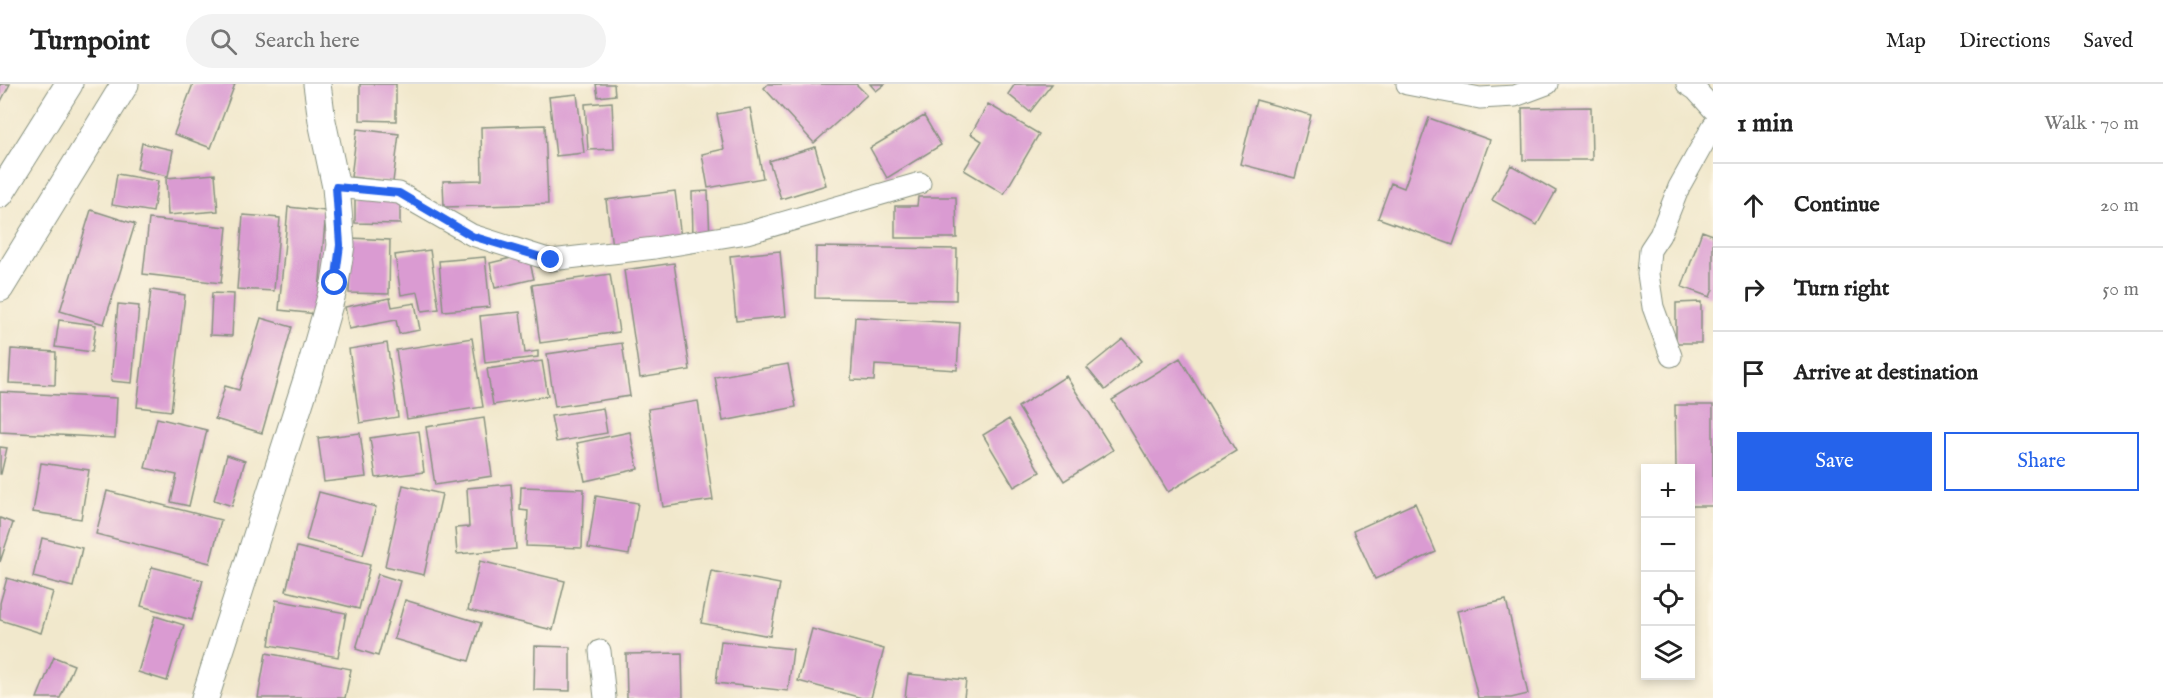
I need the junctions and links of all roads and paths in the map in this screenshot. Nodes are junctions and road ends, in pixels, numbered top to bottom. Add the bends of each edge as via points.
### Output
1 (69, 84) edge
2 (125, 84) edge
3 (317, 84) edge
4 (1407, 84) edge
5 (1547, 84) edge
6 (1687, 84) edge
7 (1713, 109) edge
8 (1713, 126) edge
9 (920, 183) dead end
10 (336, 187) junction
11 (0, 194) edge
12 (0, 288) edge
13 (1671, 356) dead end
14 (600, 651) dead end
15 (205, 698) edge
16 (605, 698) edge

1 - 11 street
2 - 12 street
3 - 10 street
4 - 5 street via 1480,98 1515,96
6 - 7 street
8 - 13 street via 1650,250 1648,274 1653,307
9 - 10 street via 747,233 551,260 472,236 399,193
10 - 15 street via 340,245 335,283
14 - 16 street

